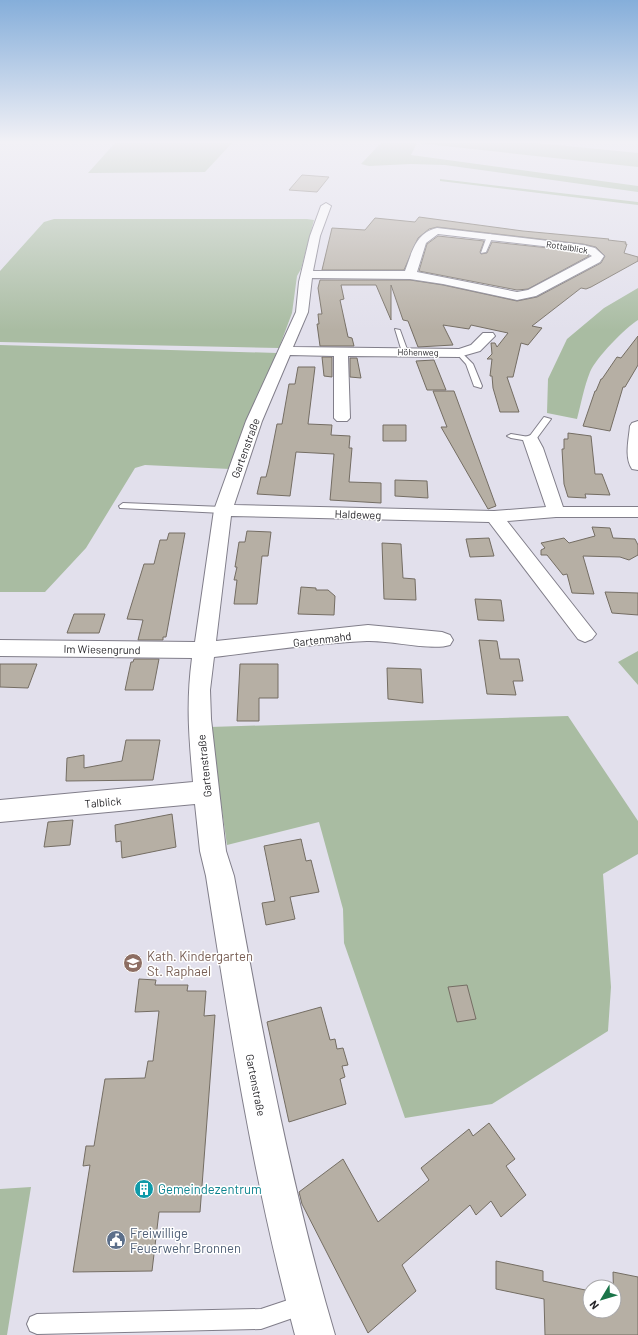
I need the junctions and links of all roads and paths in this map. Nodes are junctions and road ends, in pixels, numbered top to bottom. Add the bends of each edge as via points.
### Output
1 (326, 206) dead end
2 (490, 236) junction
3 (483, 252) dead end
4 (308, 274) junction
5 (410, 275) junction
6 (397, 330) dead end
7 (488, 336) dead end
8 (285, 351) junction
9 (341, 352) junction
10 (405, 352) junction
11 (459, 353) junction
12 (478, 386) dead end
13 (342, 418) dead end
14 (547, 419) dead end
15 (638, 426) edge
16 (511, 436) dead end
17 (531, 440) junction
18 (638, 465) edge
19 (123, 506) dead end
20 (223, 510) junction
21 (556, 512) junction
22 (638, 512) edge
23 (494, 517) junction
24 (585, 634) dead end
25 (442, 640) dead end
26 (0, 648) edge
27 (203, 650) junction
28 (207, 792) junction
29 (0, 811) edge
30 (310, 1320) edge
31 (37, 1324) dead end

1 - 4 street, Gartenstraße via 315,236
2 - 3 lane
2 - 5 street, Rottalblick via 431,233 417,249
2 - 5 street, Rottalblick via 588,249 598,256 596,260 524,296 504,295 467,285
4 - 5 street, Rottalblick
4 - 8 street, Gartenstraße via 302,312
6 - 10 lane
7 - 11 street, Höhenweg via 481,346
8 - 9 street, Höhenweg
8 - 20 street, Gartenstraße via 254,421
9 - 10 street, Höhenweg
9 - 13 street
10 - 11 street, Höhenweg
11 - 12 lane via 472,367
14 - 17 lane
15 - 18 street
16 - 17 lane
17 - 21 street
19 - 20 lane
20 - 23 street, Haldeweg
20 - 27 street, Gartenstraße
21 - 22 street, Haldeweg
21 - 23 street, Haldeweg
23 - 24 street
25 - 27 street, Gartenmahd via 368,633
26 - 27 street, Im Wiesengrund
27 - 28 street, Gartenstraße via 199,719
28 - 29 street, Talblick
28 - 30 street, Gartenstraße via 213,851 220,876 255,1086 294,1264
30 - 31 lane

